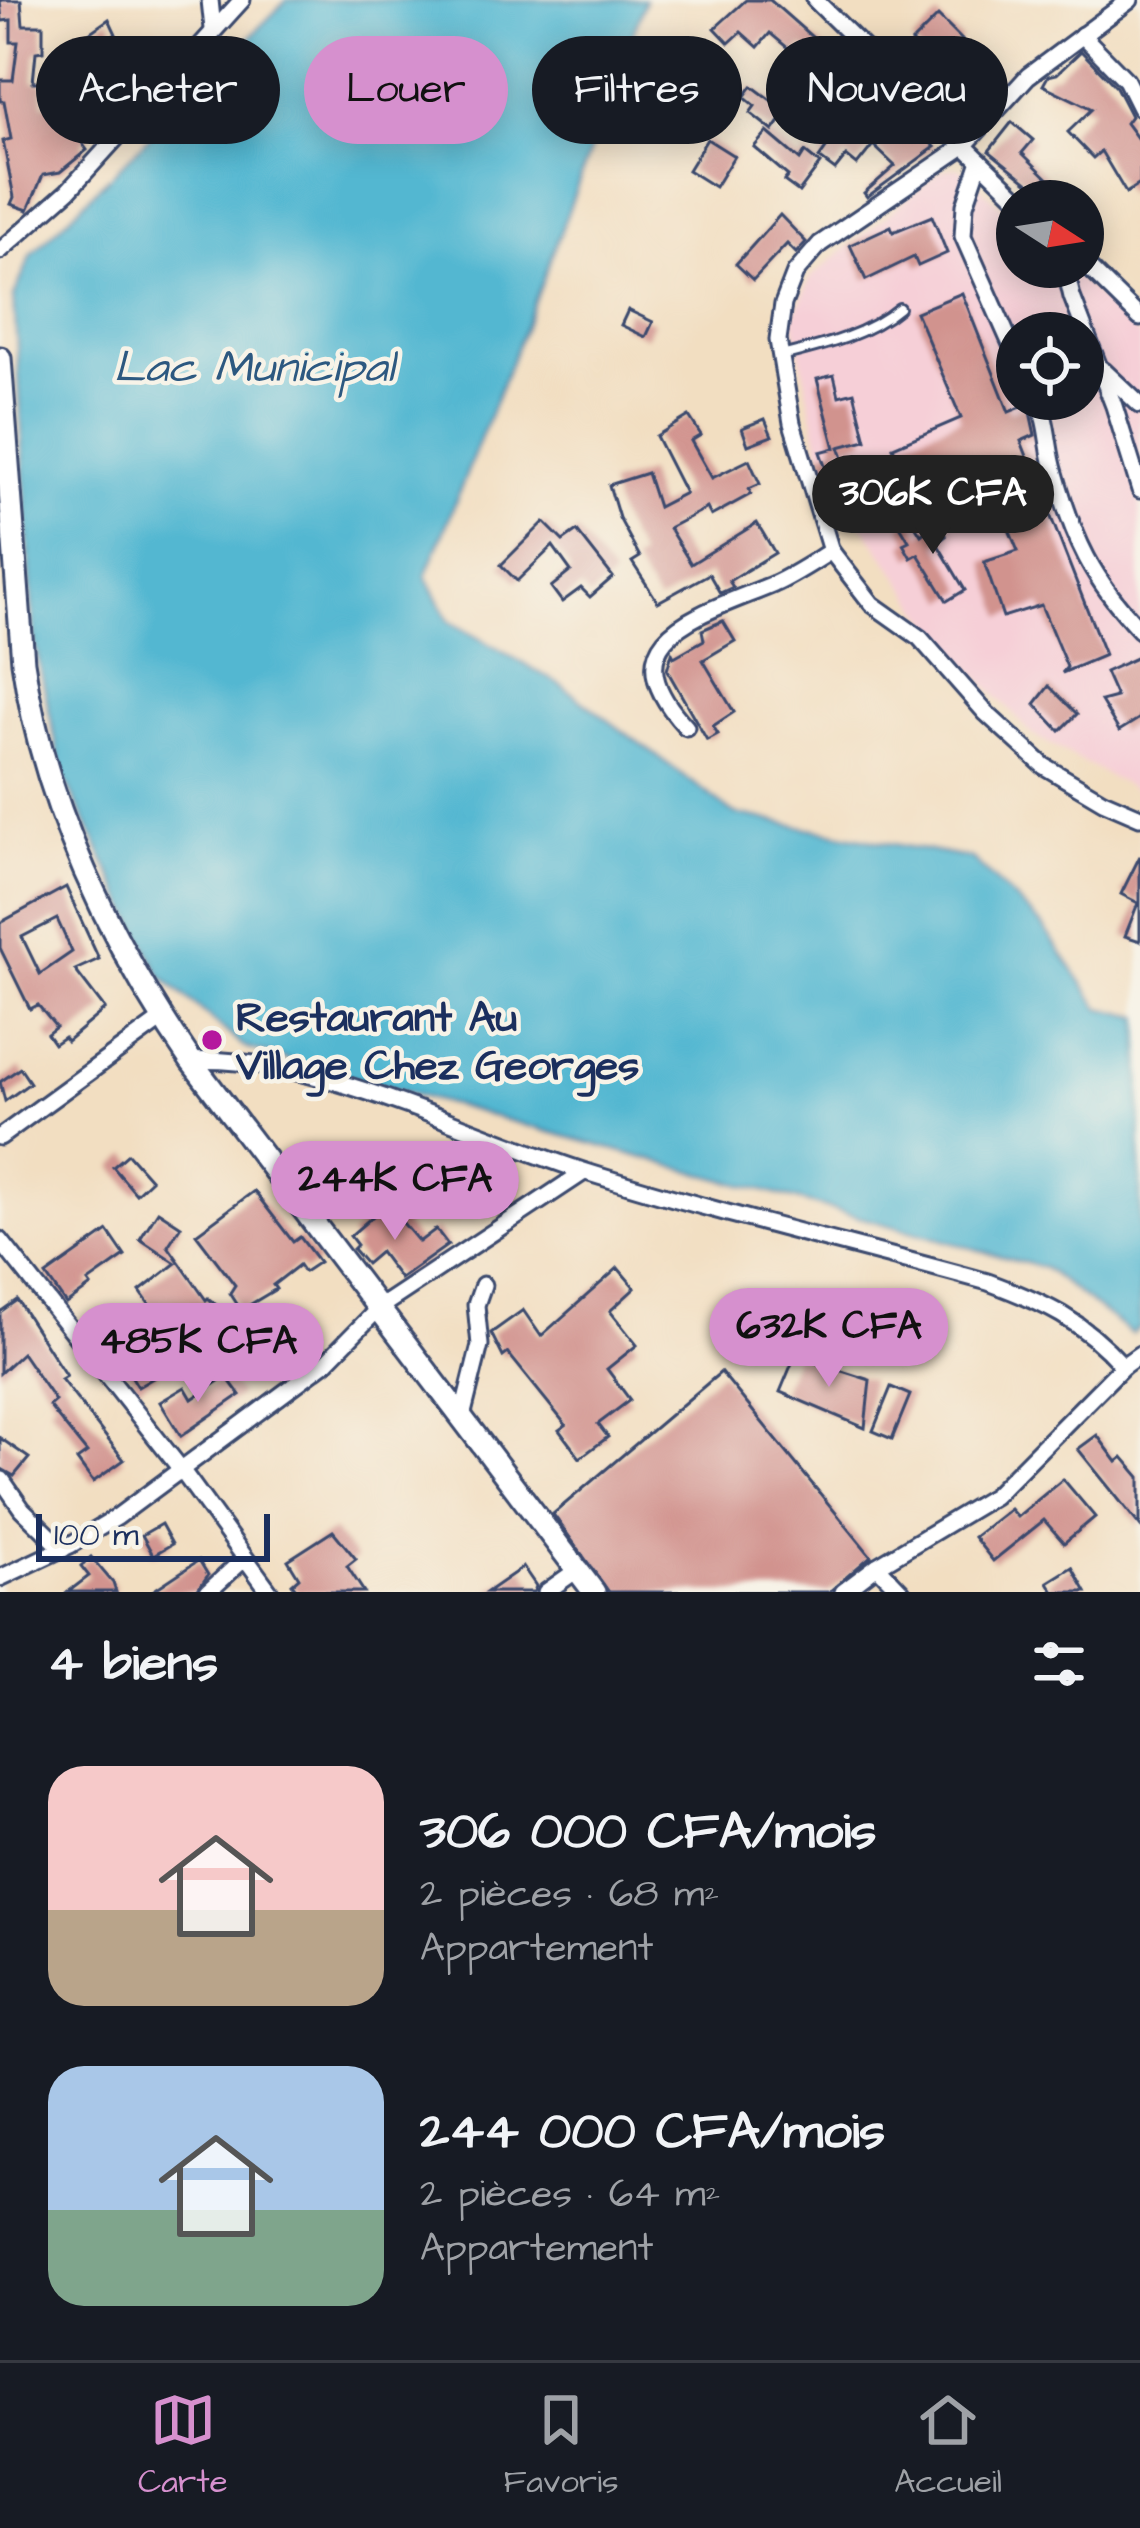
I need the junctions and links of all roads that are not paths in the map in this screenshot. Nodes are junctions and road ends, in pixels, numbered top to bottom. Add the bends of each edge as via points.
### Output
1 (210, 0) edge
2 (242, 0) edge
3 (814, 0) edge
4 (1130, 0) edge
5 (213, 29) junction
6 (1082, 35) junction
7 (1140, 108) edge
8 (964, 146) junction
9 (980, 161) junction
10 (999, 180) edge
11 (0, 251) edge
12 (1104, 283) edge
13 (899, 308) dead end
14 (996, 312) edge
15 (1140, 318) edge
16 (779, 356) junction
17 (0, 358) edge
18 (1104, 371) edge
19 (1104, 381) edge
20 (1140, 405) edge
21 (1047, 420) edge
22 (1140, 490) edge
23 (831, 551) junction
24 (1140, 630) edge
25 (686, 728) dead end
26 (1140, 817) edge
27 (162, 1019) junction
28 (191, 1061) junction
29 (0, 1137) edge
30 (584, 1172) junction
31 (0, 1240) edge
32 (483, 1286) dead end
33 (380, 1307) junction
34 (1140, 1354) edge
35 (1123, 1366) junction
36 (462, 1418) junction
37 (180, 1468) junction
38 (2, 1480) edge
39 (63, 1549) junction
40 (245, 1558) junction
41 (877, 1566) junction
42 (577, 1570) junction
43 (0, 1578) edge
44 (208, 1592) edge
45 (270, 1592) edge
46 (546, 1592) edge
47 (594, 1592) edge
48 (843, 1592) edge
49 (902, 1592) edge

1 - 5 street
2 - 5 street
3 - 8 street
4 - 6 street
5 - 11 street via 68,190
6 - 7 street via 1126,80
6 - 8 street via 1028,76
8 - 9 street
8 - 16 street via 820,244 795,273 783,304
9 - 10 street
9 - 14 street via 962,236
12 - 15 street
13 - 16 lane via 848,336
16 - 23 street
17 - 27 street via 30,712 95,894
18 - 20 street
19 - 22 street
21 - 24 street via 1077,541 1103,591
23 - 25 street via 705,611 659,644 656,686
23 - 26 street via 872,604 920,638 1044,766
27 - 28 street
27 - 29 street
28 - 30 street via 253,1062 342,1085
28 - 33 street
30 - 33 street
30 - 35 street via 1008,1289 1049,1304
31 - 37 street
32 - 36 street via 476,1305 480,1345
33 - 36 street
33 - 37 street via 327,1361
34 - 35 street
35 - 41 street via 994,1496
36 - 42 street
37 - 39 street
37 - 40 street
38 - 39 street
39 - 43 street
40 - 44 street
40 - 45 street
41 - 48 street
41 - 49 street
42 - 46 street
42 - 47 street

